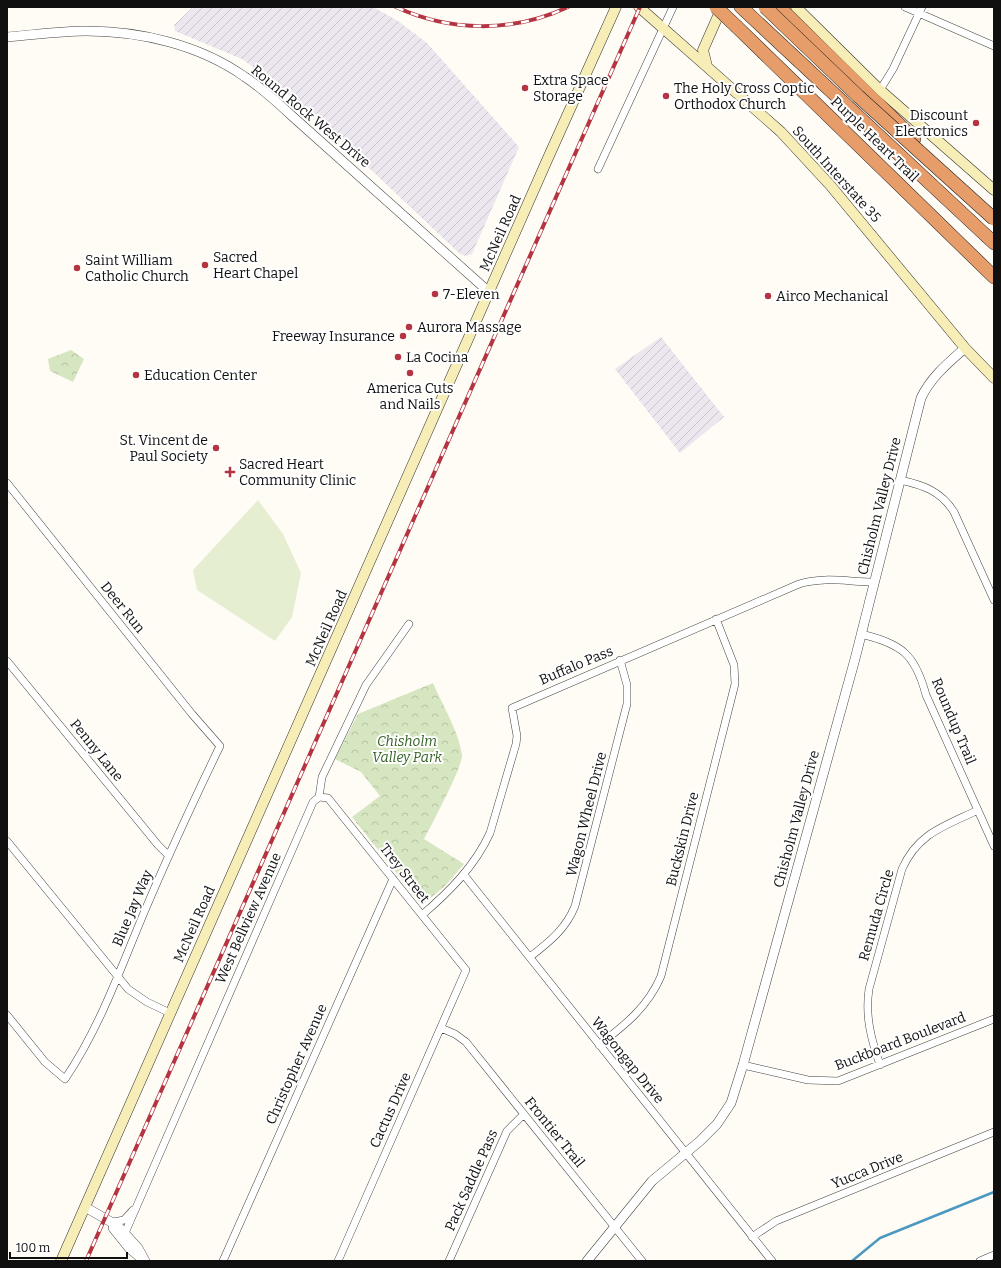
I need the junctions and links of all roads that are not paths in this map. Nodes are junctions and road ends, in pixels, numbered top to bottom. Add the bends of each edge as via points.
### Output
1 (616, 7) edge
2 (639, 7) edge
3 (673, 7) edge
4 (716, 7) edge
5 (722, 7) edge
6 (765, 7) edge
7 (779, 7) edge
8 (796, 7) edge
9 (905, 7) edge
10 (920, 10) edge
11 (745, 11) edge
12 (663, 29) junction
13 (7, 37) edge
14 (994, 46) edge
15 (707, 66) junction
16 (880, 90) junction
17 (598, 169) dead end
18 (994, 190) edge
19 (994, 219) edge
20 (994, 225) edge
21 (994, 243) edge
22 (994, 277) edge
23 (489, 292) junction
24 (965, 348) junction
25 (994, 378) edge
26 (900, 480) junction
27 (7, 483) edge
28 (874, 582) junction
29 (994, 600) edge
30 (716, 619) junction
31 (409, 624) dead end
32 (861, 634) junction
33 (620, 660) junction
34 (7, 661) edge
35 (220, 746) joint
36 (319, 798) junction
37 (978, 810) junction
38 (7, 842) edge
39 (994, 846) edge
40 (168, 855) junction
41 (464, 874) junction
42 (393, 879) junction
43 (422, 915) junction
44 (530, 958) junction
45 (466, 970) joint
46 (117, 977) junction
47 (170, 1013) junction
48 (7, 1016) edge
49 (994, 1019) edge
50 (441, 1028) junction
51 (599, 1045) junction
52 (743, 1065) junction
53 (880, 1065) junction
54 (524, 1114) junction
55 (994, 1132) edge
56 (686, 1153) junction
57 (137, 1206) junction
58 (85, 1207) junction
59 (104, 1219) junction
60 (113, 1222) junction
61 (615, 1228) junction
62 (125, 1233) junction
63 (752, 1237) junction
64 (994, 1255) edge
65 (61, 1261) edge
66 (145, 1261) edge
67 (223, 1261) edge
68 (338, 1261) edge
69 (449, 1261) edge
70 (587, 1261) edge
71 (642, 1261) edge
72 (772, 1261) edge
73 (980, 1261) edge

1 - 23 main road, McNeil Road
2 - 12 main road, South Interstate 35
3 - 12 street
4 - 22 highway, Purple Heart Trail, bridge
5 - 15 main road via 703,50
6 - 19 highway, bridge via 858,96
7 - 20 highway via 931,155
8 - 16 main road
9 - 10 street
10 - 14 street
10 - 16 street via 893,69
11 - 21 highway, Purple Heart Trail
12 - 15 main road, South Interstate 35
12 - 17 street
13 - 23 street, Round Rock West Drive via 86,31 114,32 168,42 208,56 245,76 272,98
15 - 24 main road, South Interstate 35 via 781,132 830,184
16 - 18 main road
23 - 47 main road, McNeil Road
24 - 25 main road, South Interstate 35
24 - 26 street, Chisholm Valley Drive via 938,372 924,392
26 - 28 street, Chisholm Valley Drive
26 - 29 street via 925,486 948,503
27 - 35 street, Deer Run
28 - 30 street, Buffalo Pass via 829,579 805,582
28 - 32 street, Chisholm Valley Drive
30 - 33 street, Buffalo Pass
30 - 51 street, Buckskin Drive via 734,665 735,684 661,976 644,1006
31 - 36 street, West Bellview Avenue via 366,685 322,777
32 - 37 street, Roundup Trail via 883,640 898,648 915,664 926,695
32 - 52 street, Chisholm Valley Drive
33 - 41 street, Buffalo Pass via 512,708 516,736 511,762 490,833
33 - 44 street, Wagon Wheel Drive via 627,685 627,704 575,906 554,939
34 - 40 street, Penny Lane
35 - 40 street, Blue Jay Way
36 - 42 street, Trey Street via 328,798
36 - 57 street, West Bellview Avenue via 313,802
37 - 39 street, Roundup Trail
37 - 53 street, Remuda Circle via 934,830 911,852 902,870 867,1003 868,1023
38 - 46 street
40 - 46 street, Blue Jay Way
41 - 43 street, Buffalo Pass
41 - 44 street, Wagongap Drive
42 - 43 street, Trey Street
42 - 67 street, Christopher Avenue
43 - 45 street, Trey Street
44 - 51 street, Wagongap Drive
45 - 50 street, Cactus Drive
46 - 47 street via 135,995
46 - 48 street, Blue Jay Way via 79,1058 65,1079 45,1062
47 - 58 main road, McNeil Road
49 - 53 street, Buckboard Boulevard
50 - 54 street, Frontier Trail via 456,1034 466,1042
50 - 68 street, Cactus Drive
51 - 56 street, Wagongap Drive
52 - 53 street, Buckboard Boulevard via 826,1082 848,1078
52 - 56 street, Chisholm Valley Drive via 733,1097 724,1114
54 - 61 street, Frontier Trail
54 - 69 street, Pack Saddle Pass via 507,1131
55 - 63 street, Yucca Drive via 776,1221
56 - 61 street, Chisholm Valley Drive via 652,1181
56 - 63 street, Wagongap Drive
57 - 60 street via 124,1220
57 - 62 street, West Bellview Avenue
58 - 59 street
58 - 65 main road, McNeil Road
59 - 60 street
59 - 66 street via 129,1248
60 - 62 street
61 - 70 street, Chisholm Valley Drive
61 - 71 street, Frontier Trail
62 - 66 street
63 - 72 street, Wagongap Drive
64 - 73 street

